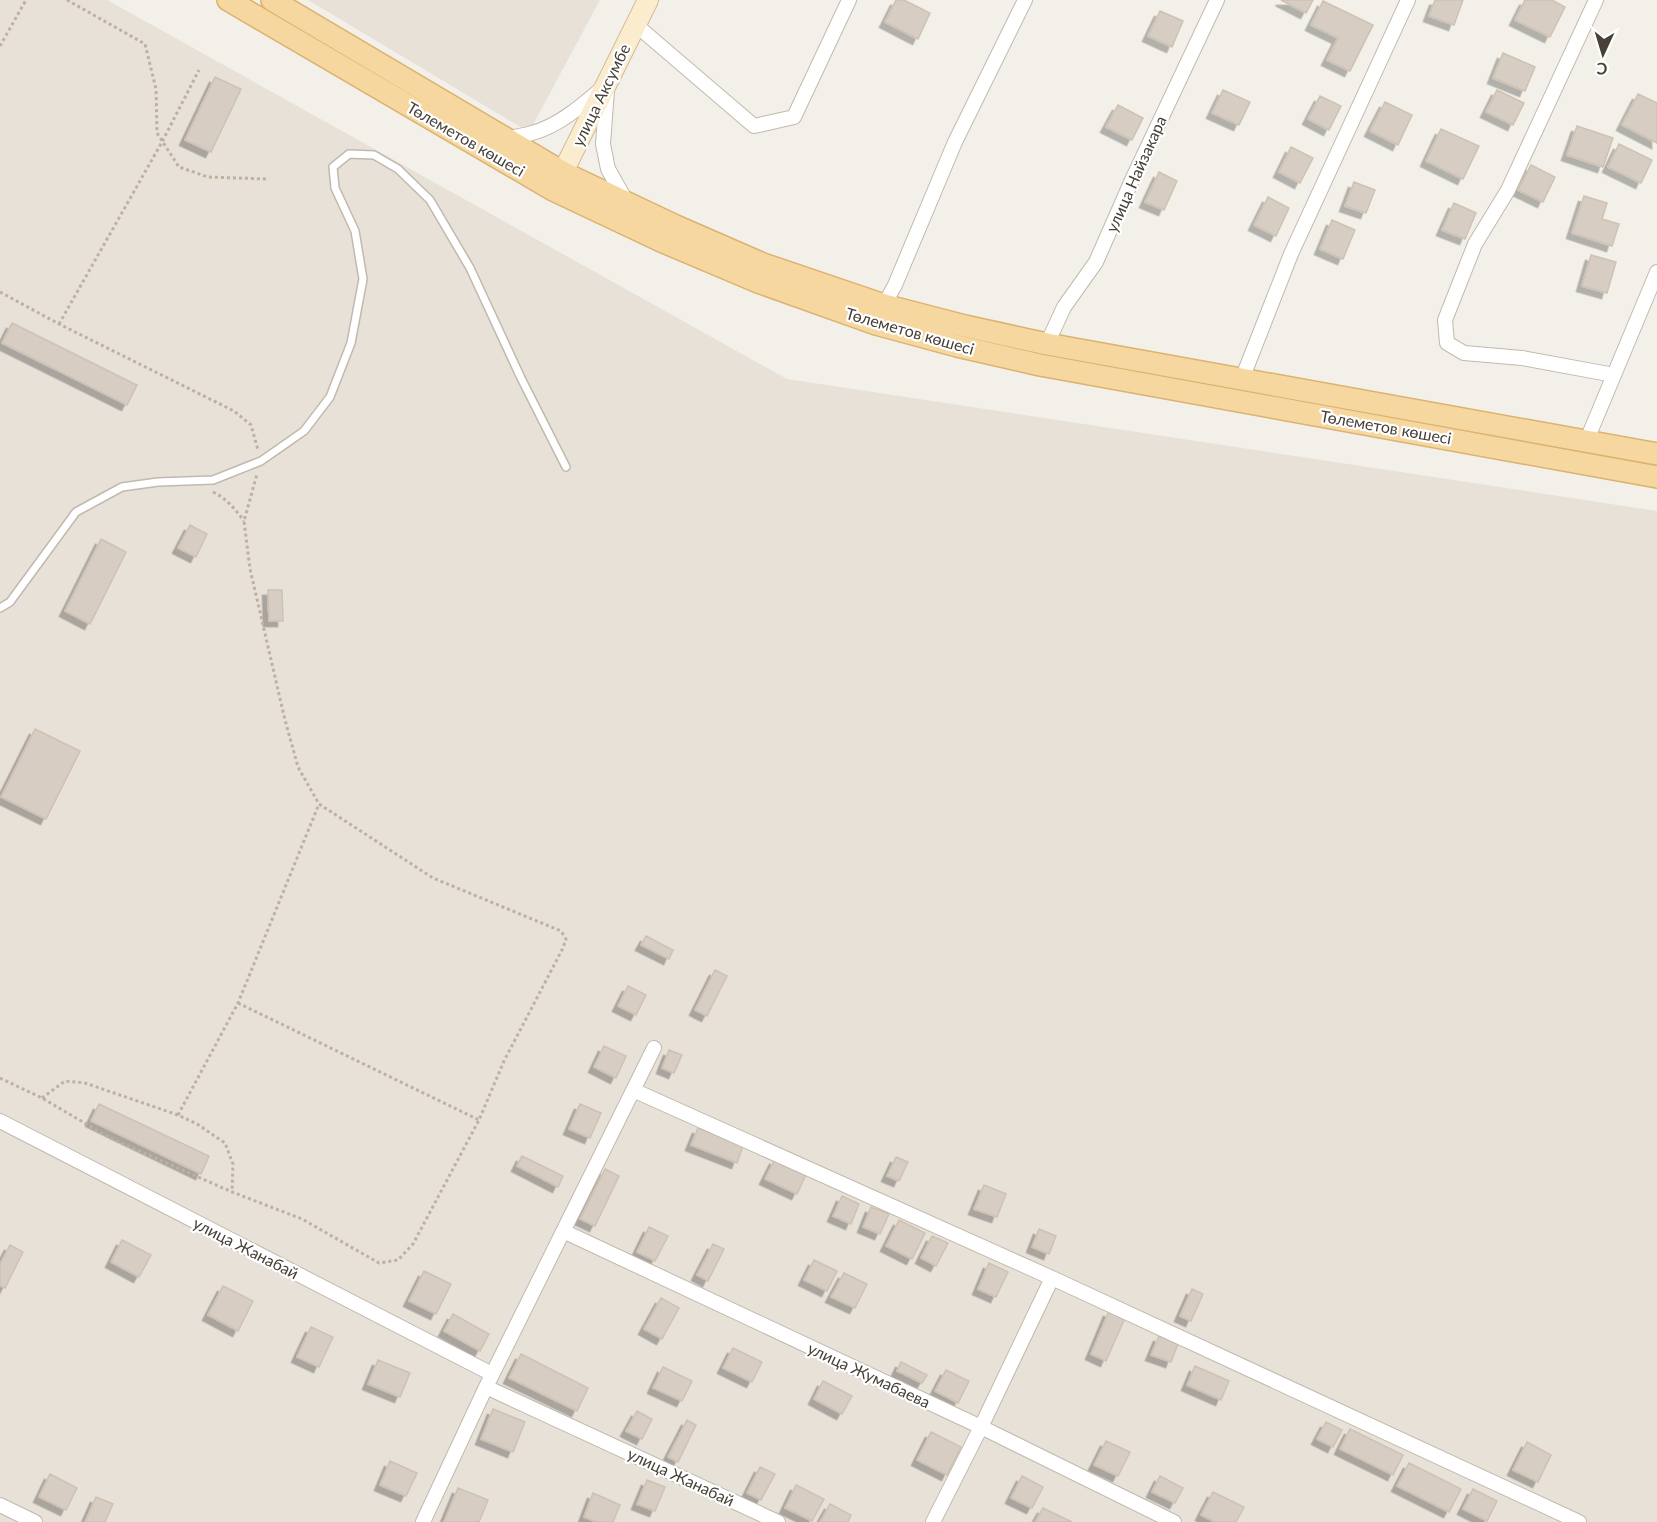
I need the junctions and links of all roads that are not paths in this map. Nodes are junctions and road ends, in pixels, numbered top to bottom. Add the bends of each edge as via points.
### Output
1 (228, 0) edge
2 (849, 0) edge
3 (1025, 0) edge
4 (1217, 0) edge
5 (1408, 0) edge
6 (1596, 0) edge
7 (276, 1) edge
8 (647, 1) edge
9 (636, 25) junction
10 (608, 82) junction
11 (504, 139) junction
12 (559, 182) junction
13 (627, 202) junction
14 (1657, 272) edge
15 (884, 305) junction
16 (1047, 344) junction
17 (1614, 375) junction
18 (1242, 379) junction
19 (1586, 442) junction
20 (1657, 454) edge
21 (566, 467) dead end
22 (1657, 477) edge
23 (0, 609) edge
24 (654, 1048) dead end
25 (633, 1090) junction
26 (0, 1121) edge
27 (563, 1231) junction
28 (1052, 1278) junction
29 (489, 1381) junction
30 (981, 1428) junction
31 (0, 1505) edge
32 (35, 1522) edge
33 (423, 1522) edge
34 (778, 1522) edge
35 (933, 1522) edge
36 (1174, 1522) edge
37 (1579, 1522) edge

1 - 12 main road, Төлеметов көшесі
2 - 9 street via 794,117 754,126
3 - 15 street via 955,142
4 - 16 street, улица Найзакара via 1096,262 1064,308
5 - 18 street via 1291,254
6 - 17 street via 1508,190 1475,244 1445,320 1447,343 1464,352
7 - 11 main road, Төлеметов көшесі
8 - 9 main road, улица Аксумбе
9 - 10 main road, улица Аксумбе
10 - 11 street via 560,121 533,133
10 - 12 main road, улица Аксумбе
10 - 13 street via 603,144 608,169
11 - 12 main road, Төлеметов көшесі
12 - 13 main road, Төлеметов көшесі
12 - 22 main road, Төлеметов көшесі via 661,241 758,282 876,324 957,346 1052,367
13 - 15 main road, Төлеметов көшесі via 763,264
14 - 17 street
15 - 16 main road, Төлеметов көшесі
16 - 18 main road, Төлеметов көшесі
17 - 19 street
18 - 19 main road, Төлеметов көшесі
19 - 20 main road, Төлеметов көшесі
21 - 23 lane via 470,268 430,200 398,169 374,155 349,154 333,167 335,188 355,231 363,279 351,343 330,398 304,431 261,461 213,480 122,487 76,512 10,602
24 - 25 street
25 - 27 street
25 - 28 street
26 - 29 street, улица Жанабай
27 - 29 street
27 - 30 street, улица Жумабаева
28 - 30 street
28 - 37 street
29 - 33 street
29 - 34 street, улица Жанабай
30 - 35 street
30 - 36 street, улица Жумабаева
31 - 32 street

